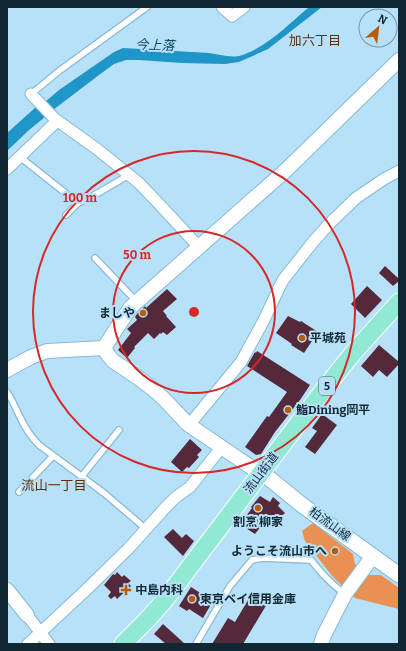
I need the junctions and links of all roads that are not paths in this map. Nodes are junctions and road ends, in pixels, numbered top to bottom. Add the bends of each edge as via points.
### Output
1 (147, 7) edge
2 (222, 7) edge
3 (244, 7) edge
4 (399, 60) edge
5 (34, 98) joint
6 (56, 120) junction
7 (20, 157) junction
8 (7, 169) edge
9 (399, 171) edge
10 (129, 175) junction
11 (78, 203) junction
12 (66, 215) dead end
13 (199, 247) junction
14 (95, 258) dead end
15 (137, 302) junction
16 (399, 302) edge
17 (104, 348) junction
18 (7, 370) edge
19 (7, 392) edge
20 (189, 425) junction
21 (119, 430) dead end
22 (221, 448) junction
23 (53, 456) junction
24 (261, 474) junction
25 (82, 476) junction
26 (19, 492) dead end
27 (146, 529) junction
28 (373, 556) junction
29 (399, 575) edge
30 (7, 590) edge
31 (345, 594) junction
32 (28, 615) joint
33 (40, 633) junction
34 (28, 644) edge
35 (49, 644) edge
36 (123, 644) edge
37 (196, 644) edge
38 (321, 644) edge

1 - 5 lane via 59,72
2 - 3 street via 232,16
4 - 13 street via 284,172
5 - 6 street
6 - 7 street
6 - 10 street
7 - 8 street
7 - 11 lane
9 - 20 street via 356,198 313,242 283,280 241,362
10 - 11 lane
10 - 13 street
11 - 12 lane
13 - 15 street
14 - 15 lane
15 - 17 street
16 - 24 main road, 流山街道 / 5 via 304,415
17 - 18 street via 47,351
17 - 20 street via 113,361 154,390
19 - 23 lane via 34,440
20 - 22 street
21 - 25 lane
22 - 24 street
22 - 27 street via 190,488 164,508
23 - 25 lane
23 - 26 lane
24 - 28 main road, 柏流山線
24 - 36 main road, 流山街道 / 5 via 164,601
25 - 27 lane
27 - 33 street
28 - 29 main road, 柏流山線
28 - 31 street
30 - 32 street
31 - 37 lane via 333,586 311,560 252,560 230,586
31 - 38 street
32 - 33 street
33 - 34 street
33 - 35 street

